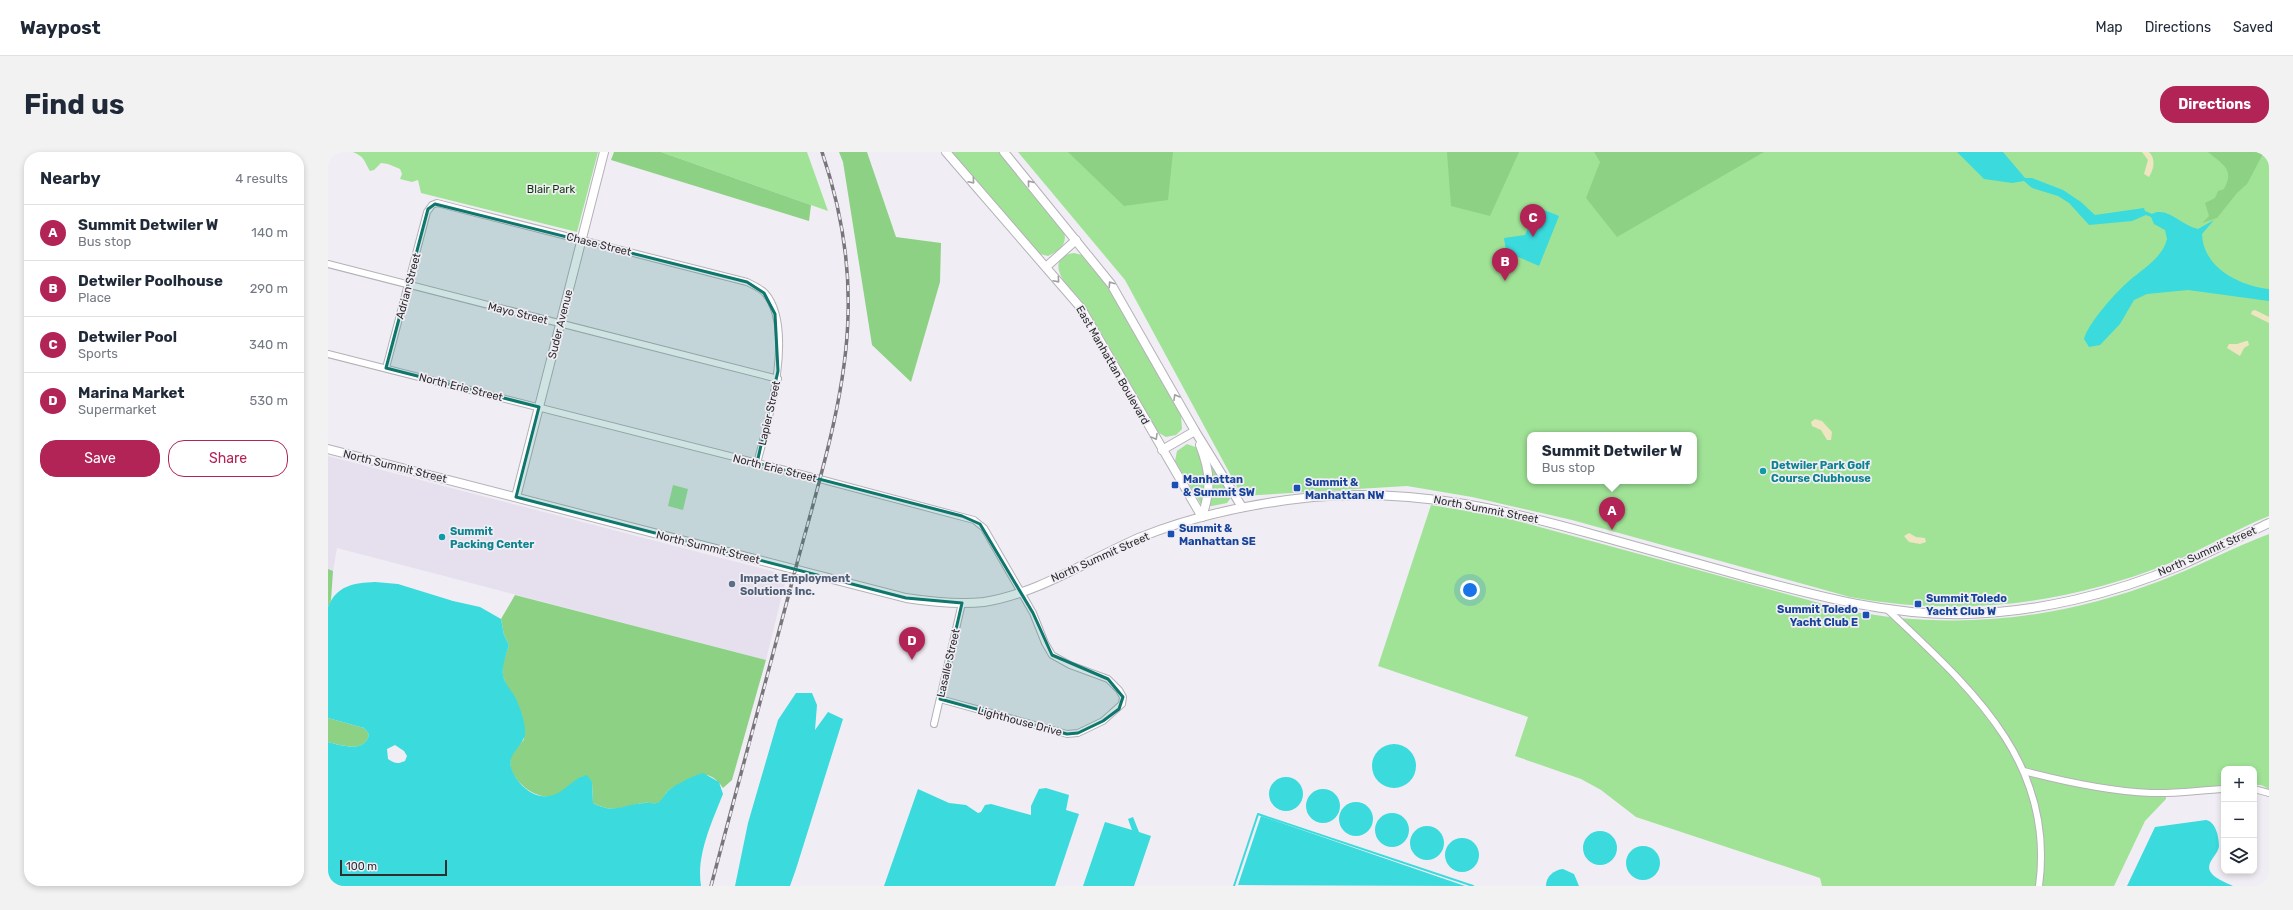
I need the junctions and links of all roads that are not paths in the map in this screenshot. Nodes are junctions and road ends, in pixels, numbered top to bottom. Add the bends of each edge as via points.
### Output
1 (604, 152) edge
2 (946, 152) edge
3 (1004, 152) edge
4 (432, 205) joint
5 (582, 239) junction
6 (1076, 240) junction
7 (328, 264) edge
8 (1046, 267) junction
9 (408, 284) junction
10 (764, 293) joint
11 (560, 324) junction
12 (328, 354) edge
13 (386, 368) junction
14 (778, 379) junction
15 (539, 407) junction
16 (1195, 431) junction
17 (328, 449) edge
18 (1162, 450) junction
19 (757, 464) junction
20 (516, 497) junction
21 (1242, 507) junction
22 (1202, 517) junction
23 (2269, 523) edge
24 (1021, 592) junction
25 (962, 603) junction
26 (1888, 610) junction
27 (940, 699) junction
28 (1119, 709) joint
29 (934, 724) dead end
30 (2024, 771) junction
31 (2221, 789) edge
32 (2257, 790) edge
33 (2269, 793) edge
34 (2040, 886) edge

1 - 5 main road, Suder Avenue
2 -> 8 main road, East Manhattan Boulevard
6 -> 3 main road
4 - 5 street, Chase Street via 437,203
4 - 9 street, Adrian Street via 427,212
5 - 10 street, Chase Street via 747,282
5 - 11 main road, Suder Avenue
6 - 8 main road
16 -> 6 main road via 1111,284
7 - 9 street, Mayo Street
8 -> 18 main road, East Manhattan Boulevard via 1081,308
9 - 11 street, Mayo Street
9 - 13 street, Adrian Street
10 - 14 street, Lapier Street via 773,307 777,322
11 - 14 street, Mayo Street
11 - 15 main road, Suder Avenue
12 - 13 street, North Erie Street
13 - 15 street, North Erie Street
14 - 19 street, Lapier Street
15 - 19 street, North Erie Street
15 - 20 main road, Suder Avenue
16 - 18 main road
16 - 21 main road
16 - 22 main road via 1207,463 1210,484
17 - 20 main road, North Summit Street
18 - 22 main road, East Manhattan Boulevard
19 - 24 street, North Erie Street via 974,520 984,528
20 - 25 main road, North Summit Street via 906,598
21 - 22 main road, North Summit Street
21 - 26 main road, North Summit Street via 1343,495 1402,496 1455,501 1555,523 1803,592
22 - 24 main road, North Summit Street via 1142,537
23 - 26 main road, North Summit Street via 2178,566 2093,595 2036,607 1995,612 1951,614
24 - 25 main road, North Summit Street via 988,601
24 - 28 street, North Erie Street via 1039,624 1052,656 1114,683 1122,697
25 - 27 street, Lasalle Street
26 - 30 street via 1985,706
27 - 28 street, Lighthouse Drive via 1067,734 1078,733 1103,721
27 - 29 street, Lasalle Street
30 - 31 street via 2082,785 2124,791 2153,793
30 - 34 street via 2036,810 2039,830
32 - 33 street

